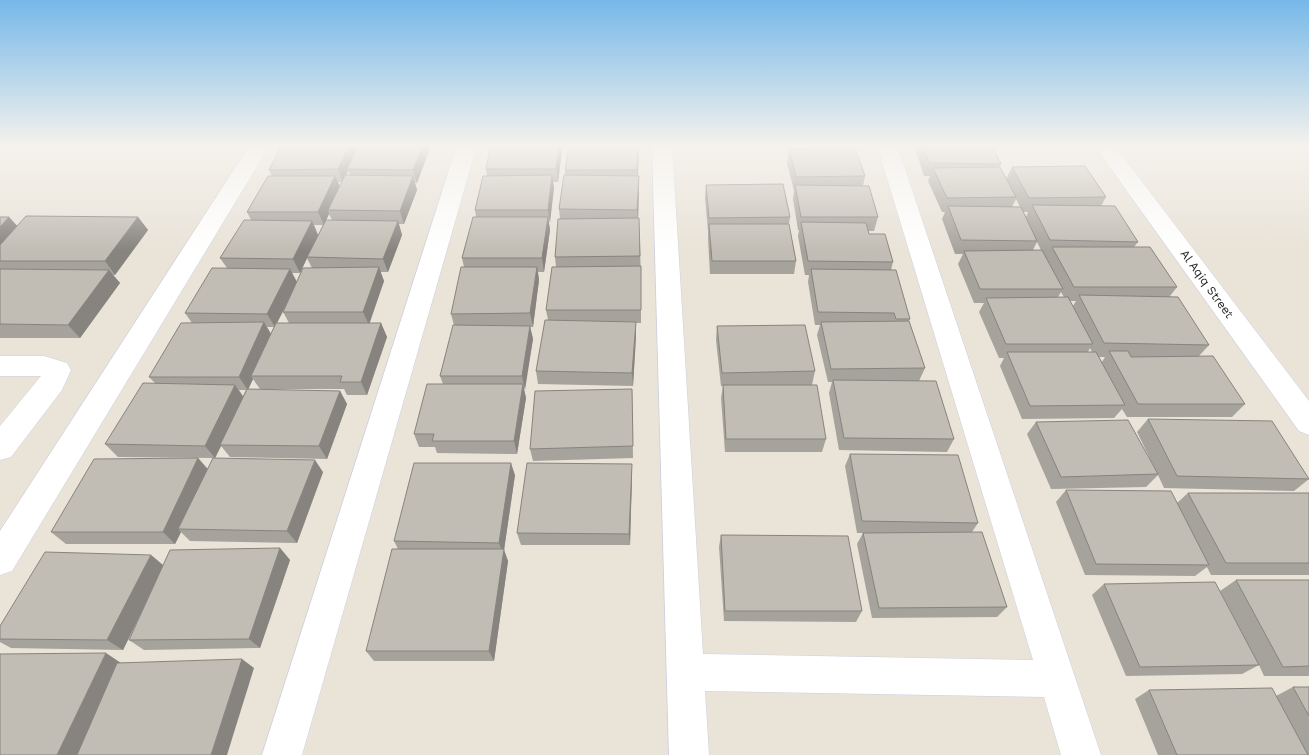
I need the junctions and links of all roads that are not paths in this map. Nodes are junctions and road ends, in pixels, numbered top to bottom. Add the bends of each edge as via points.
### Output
1 (238, 180) edge
2 (456, 180) edge
3 (664, 180) edge
4 (898, 180) edge
5 (1130, 180) edge
6 (0, 366) edge
7 (1309, 423) edge
8 (0, 448) edge
9 (0, 560) edge
10 (686, 672) junction
11 (1056, 679) junction
12 (282, 755) edge
13 (689, 755) edge
14 (1081, 755) edge

1 - 9 street
2 - 12 street
3 - 10 street
4 - 11 street
5 - 7 street, Al Aqiq Street
6 - 8 street via 44,366 57,370 52,382
10 - 11 street
10 - 13 street
11 - 14 street

